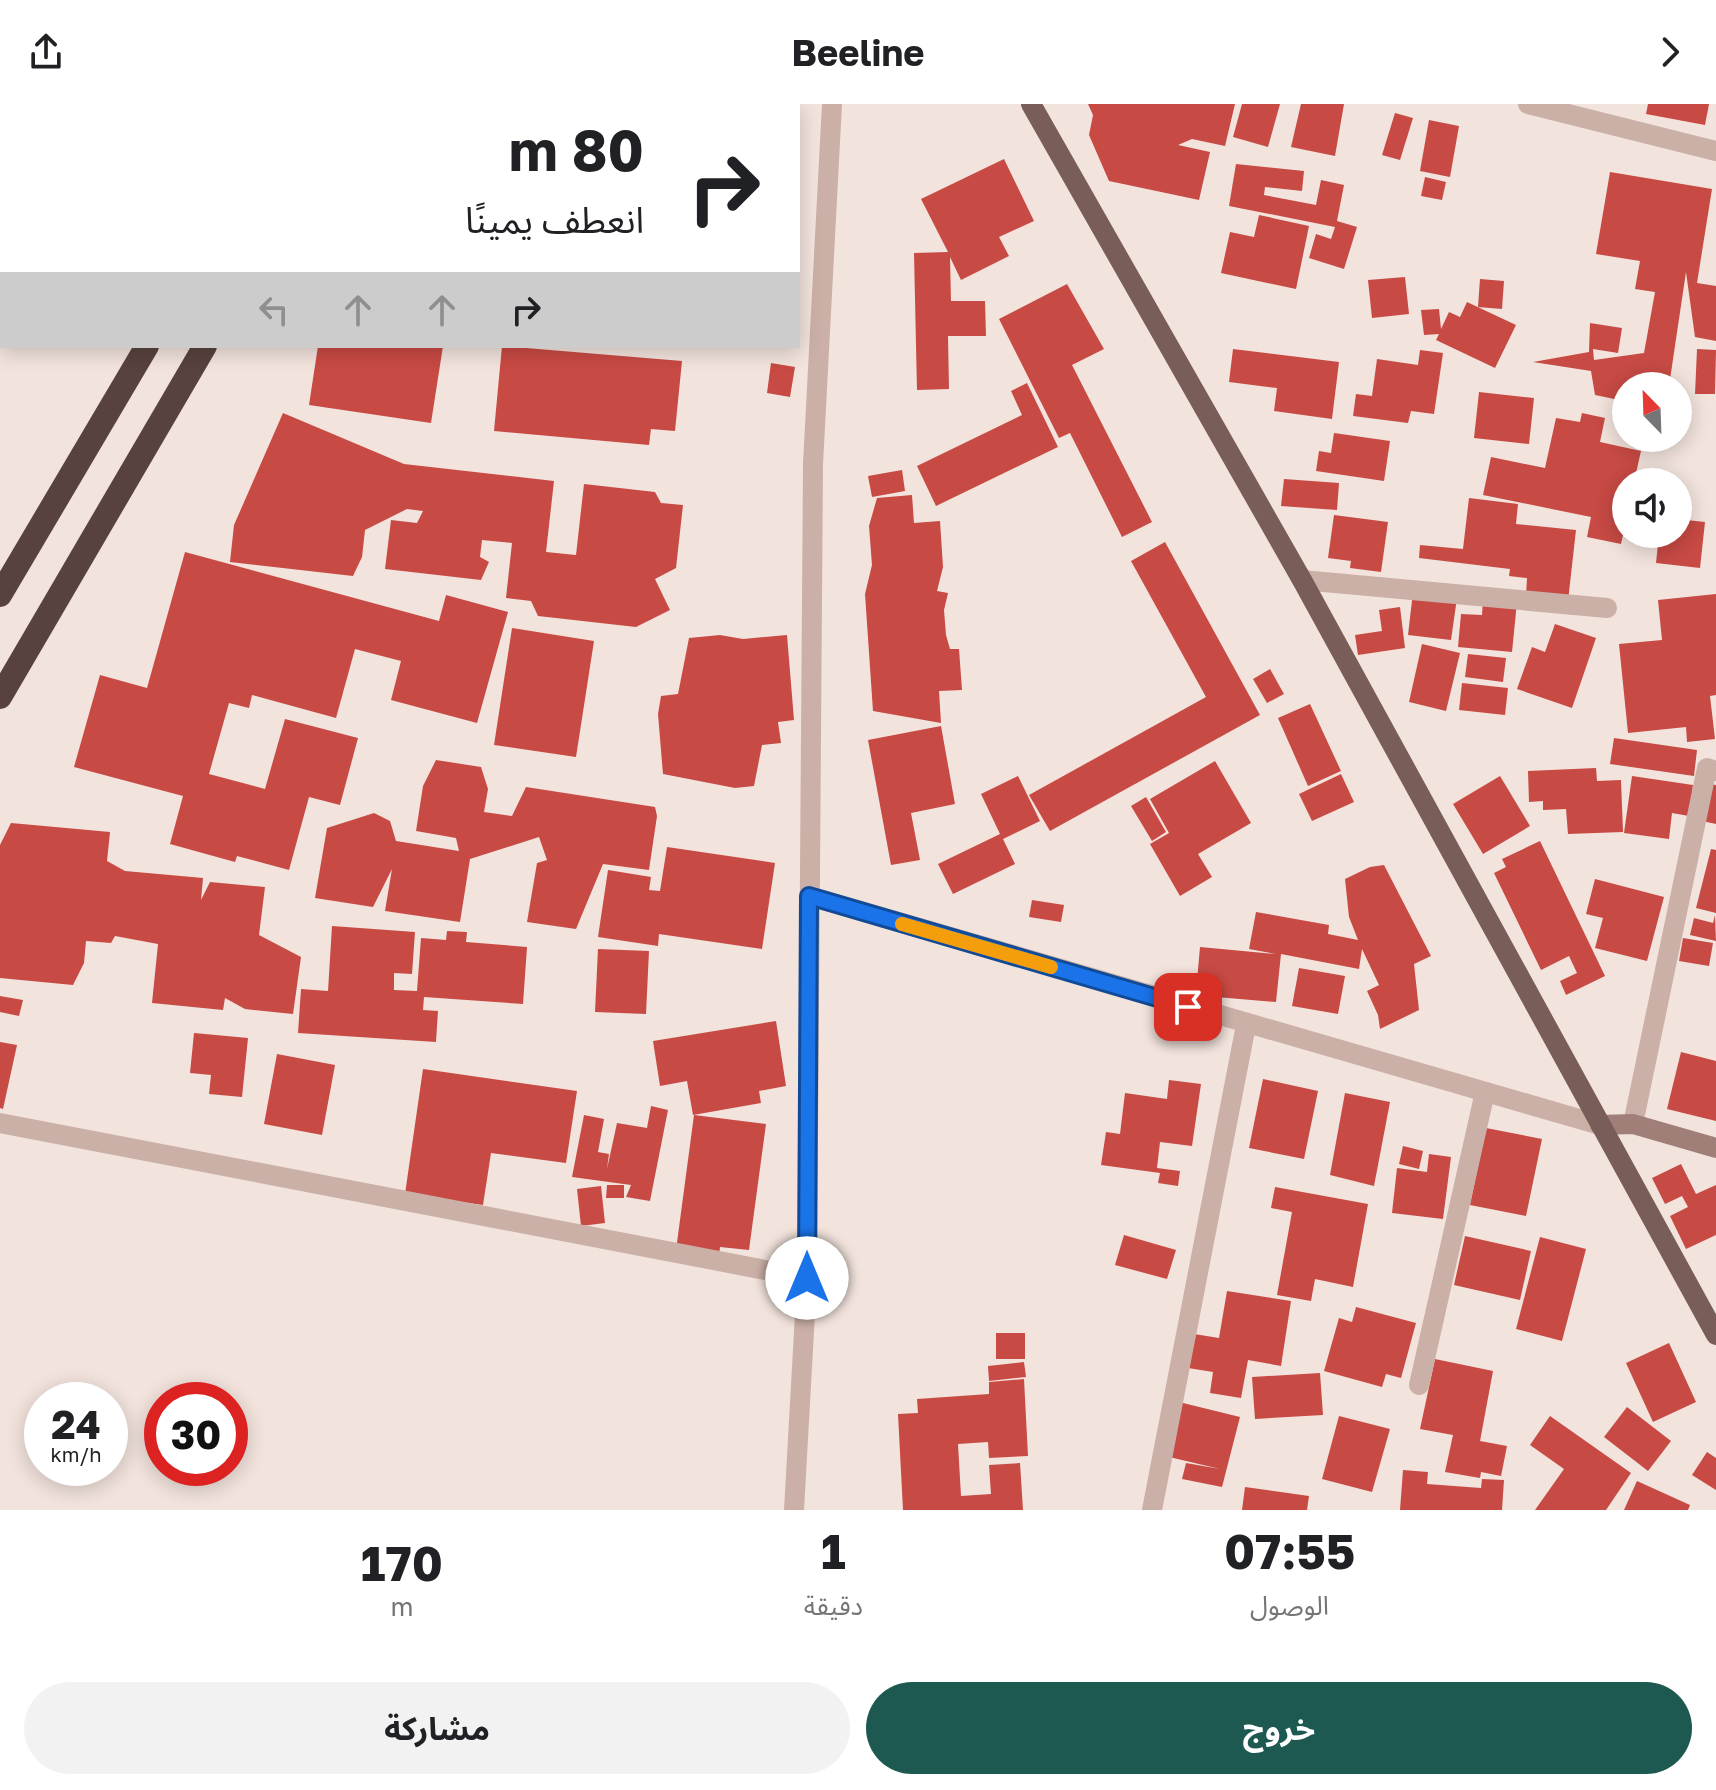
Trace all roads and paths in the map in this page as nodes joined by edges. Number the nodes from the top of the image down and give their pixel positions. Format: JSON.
{"nodes":[{"id":1,"x":832,"y":104,"type":"edge"},
{"id":2,"x":1031,"y":104,"type":"edge"},
{"id":3,"x":1528,"y":104,"type":"edge"},
{"id":4,"x":1716,"y":151,"type":"edge"},
{"id":5,"x":146,"y":348,"type":"edge"},
{"id":6,"x":204,"y":348,"type":"edge"},
{"id":7,"x":1302,"y":580,"type":"junction"},
{"id":8,"x":0,"y":595,"type":"edge"},
{"id":9,"x":1607,"y":608,"type":"dead end"},
{"id":10,"x":0,"y":697,"type":"edge"},
{"id":11,"x":1716,"y":771,"type":"edge"},
{"id":12,"x":809,"y":896,"type":"junction"},
{"id":13,"x":1246,"y":1025,"type":"junction"},
{"id":14,"x":1485,"y":1092,"type":"junction"},
{"id":15,"x":0,"y":1123,"type":"edge"},
{"id":16,"x":1633,"y":1124,"type":"junction"},
{"id":17,"x":1600,"y":1125,"type":"junction"},
{"id":18,"x":1716,"y":1148,"type":"edge"},
{"id":19,"x":807,"y":1278,"type":"junction"},
{"id":20,"x":1716,"y":1335,"type":"edge"},
{"id":21,"x":1419,"y":1385,"type":"dead end"},
{"id":22,"x":794,"y":1510,"type":"edge"},
{"id":23,"x":1152,"y":1510,"type":"edge"}],
"edges":[{"from":1,"to":12,"type":"street"},
{"from":2,"to":7,"type":"main road"},
{"from":3,"to":4,"type":"street"},
{"from":5,"to":8,"type":"highway"},
{"from":6,"to":10,"type":"highway"},
{"from":7,"to":9,"type":"street"},
{"from":7,"to":17,"type":"main road"},
{"from":11,"to":16,"type":"street"},
{"from":12,"to":13,"type":"street"},
{"from":12,"to":19,"type":"street"},
{"from":13,"to":14,"type":"street"},
{"from":13,"to":23,"type":"street"},
{"from":14,"to":17,"type":"street"},
{"from":14,"to":21,"type":"street"},
{"from":15,"to":19,"type":"street"},
{"from":16,"to":17,"type":"street"},
{"from":16,"to":18,"type":"street"},
{"from":17,"to":20,"type":"main road"},
{"from":19,"to":22,"type":"street"}]}
